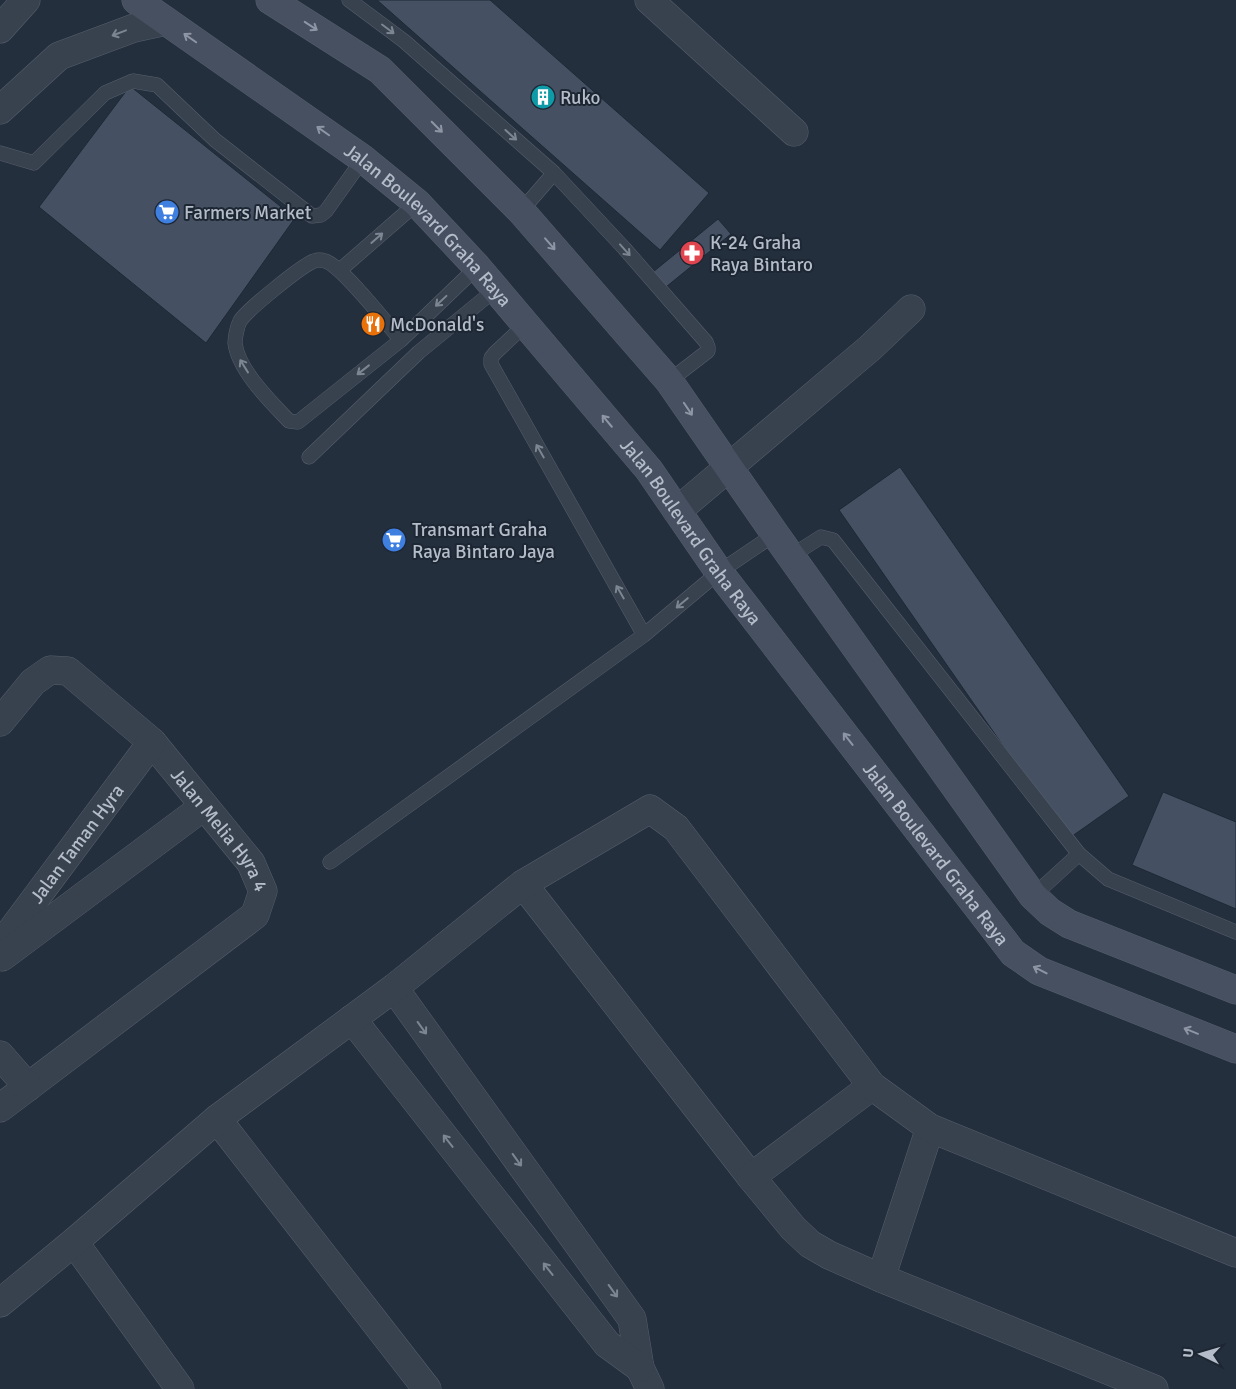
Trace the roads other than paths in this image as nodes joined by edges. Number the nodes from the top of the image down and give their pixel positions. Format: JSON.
{"nodes":[{"id":1,"x":26,"y":0,"type":"edge"},
{"id":2,"x":136,"y":0,"type":"edge"},
{"id":3,"x":270,"y":0,"type":"edge"},
{"id":4,"x":349,"y":0,"type":"edge"},
{"id":5,"x":649,"y":0,"type":"edge"},
{"id":6,"x":166,"y":21,"type":"junction"},
{"id":7,"x":0,"y":30,"type":"edge"},
{"id":8,"x":0,"y":110,"type":"edge"},
{"id":9,"x":794,"y":132,"type":"dead end"},
{"id":10,"x":0,"y":153,"type":"edge"},
{"id":11,"x":363,"y":160,"type":"junction"},
{"id":12,"x":554,"y":172,"type":"junction"},
{"id":13,"x":416,"y":203,"type":"junction"},
{"id":14,"x":521,"y":211,"type":"junction"},
{"id":15,"x":477,"y":267,"type":"junction"},
{"id":16,"x":340,"y":270,"type":"junction"},
{"id":17,"x":496,"y":289,"type":"junction"},
{"id":18,"x":912,"y":310,"type":"dead end"},
{"id":19,"x":526,"y":324,"type":"junction"},
{"id":20,"x":401,"y":340,"type":"junction"},
{"id":21,"x":669,"y":381,"type":"junction"},
{"id":22,"x":310,"y":457,"type":"dead end"},
{"id":23,"x":729,"y":469,"type":"junction"},
{"id":24,"x":677,"y":511,"type":"junction"},
{"id":25,"x":775,"y":534,"type":"junction"},
{"id":26,"x":791,"y":556,"type":"junction"},
{"id":27,"x":719,"y":572,"type":"junction"},
{"id":28,"x":644,"y":635,"type":"junction"},
{"id":29,"x":0,"y":722,"type":"edge"},
{"id":30,"x":152,"y":742,"type":"junction"},
{"id":31,"x":203,"y":807,"type":"junction"},
{"id":32,"x":1079,"y":854,"type":"junction"},
{"id":33,"x":330,"y":862,"type":"dead end"},
{"id":34,"x":524,"y":884,"type":"junction"},
{"id":35,"x":1033,"y":896,"type":"junction"},
{"id":36,"x":1236,"y":932,"type":"edge"},
{"id":37,"x":0,"y":946,"type":"edge"},
{"id":38,"x":0,"y":959,"type":"edge"},
{"id":39,"x":394,"y":988,"type":"junction"},
{"id":40,"x":1236,"y":990,"type":"edge"},
{"id":41,"x":352,"y":1019,"type":"junction"},
{"id":42,"x":1236,"y":1049,"type":"edge"},
{"id":43,"x":0,"y":1055,"type":"edge"},
{"id":44,"x":872,"y":1086,"type":"junction"},
{"id":45,"x":28,"y":1087,"type":"junction"},
{"id":46,"x":0,"y":1108,"type":"edge"},
{"id":47,"x":217,"y":1119,"type":"junction"},
{"id":48,"x":930,"y":1128,"type":"junction"},
{"id":49,"x":751,"y":1176,"type":"junction"},
{"id":50,"x":74,"y":1242,"type":"junction"},
{"id":51,"x":1236,"y":1253,"type":"edge"},
{"id":52,"x":881,"y":1278,"type":"junction"},
{"id":53,"x":0,"y":1303,"type":"edge"},
{"id":54,"x":645,"y":1378,"type":"edge"},
{"id":55,"x":180,"y":1389,"type":"edge"},
{"id":56,"x":428,"y":1389,"type":"edge"},
{"id":57,"x":1154,"y":1389,"type":"edge"}],
"edges":[{"from":1,"to":7,"type":"street"},
{"from":2,"to":6,"type":"main road","name":"Jalan Boulevard Graha Raya"},
{"from":3,"to":14,"type":"main road","one_way":true},
{"from":4,"to":12,"type":"lane","one_way":true},
{"from":5,"to":9,"type":"street"},
{"from":6,"to":8,"type":"street","one_way":true},
{"from":11,"to":6,"type":"main road","name":"Jalan Boulevard Graha Raya","one_way":true},
{"from":10,"to":11,"type":"lane"},
{"from":11,"to":13,"type":"main road","name":"Jalan Boulevard Graha Raya"},
{"from":12,"to":14,"type":"lane"},
{"from":12,"to":21,"type":"lane","one_way":true},
{"from":13,"to":15,"type":"main road","name":"Jalan Boulevard Graha Raya"},
{"from":16,"to":13,"type":"lane","one_way":true},
{"from":14,"to":21,"type":"main road","one_way":true},
{"from":15,"to":17,"type":"main road","name":"Jalan Boulevard Graha Raya"},
{"from":15,"to":20,"type":"lane","one_way":true},
{"from":16,"to":20,"type":"lane"},
{"from":20,"to":16,"type":"lane","one_way":true},
{"from":17,"to":19,"type":"main road","name":"Jalan Boulevard Graha Raya"},
{"from":17,"to":22,"type":"lane"},
{"from":18,"to":23,"type":"street"},
{"from":24,"to":19,"type":"main road","name":"Jalan Boulevard Graha Raya","one_way":true},
{"from":28,"to":19,"type":"lane","one_way":true},
{"from":21,"to":23,"type":"main road","one_way":true},
{"from":23,"to":24,"type":"street"},
{"from":23,"to":25,"type":"main road"},
{"from":24,"to":27,"type":"main road","name":"Jalan Boulevard Graha Raya"},
{"from":25,"to":26,"type":"main road"},
{"from":25,"to":27,"type":"lane"},
{"from":26,"to":32,"type":"lane"},
{"from":26,"to":35,"type":"main road"},
{"from":27,"to":28,"type":"lane","one_way":true},
{"from":42,"to":27,"type":"main road","name":"Jalan Boulevard Graha Raya","one_way":true},
{"from":28,"to":33,"type":"lane"},
{"from":29,"to":30,"type":"street","name":"Jalan Melia Hyra 4"},
{"from":30,"to":31,"type":"street","name":"Jalan Melia Hyra 4"},
{"from":30,"to":37,"type":"street","name":"Jalan Taman Hyra"},
{"from":31,"to":38,"type":"street","name":"Jalan Taman Hyra"},
{"from":31,"to":45,"type":"street","name":"Jalan Melia Hyra 4"},
{"from":32,"to":35,"type":"lane"},
{"from":32,"to":36,"type":"lane"},
{"from":34,"to":39,"type":"street"},
{"from":34,"to":44,"type":"street"},
{"from":34,"to":49,"type":"street"},
{"from":35,"to":40,"type":"main road"},
{"from":39,"to":41,"type":"street"},
{"from":39,"to":54,"type":"street","one_way":true},
{"from":41,"to":47,"type":"street"},
{"from":54,"to":41,"type":"street","one_way":true},
{"from":43,"to":45,"type":"street"},
{"from":44,"to":48,"type":"street"},
{"from":44,"to":49,"type":"street"},
{"from":45,"to":46,"type":"street","name":"Jalan Melia Hyra 4"},
{"from":47,"to":50,"type":"street"},
{"from":47,"to":56,"type":"street"},
{"from":48,"to":51,"type":"street"},
{"from":48,"to":52,"type":"street"},
{"from":49,"to":52,"type":"street"},
{"from":50,"to":53,"type":"street"},
{"from":50,"to":55,"type":"street"},
{"from":52,"to":57,"type":"street"}]}
